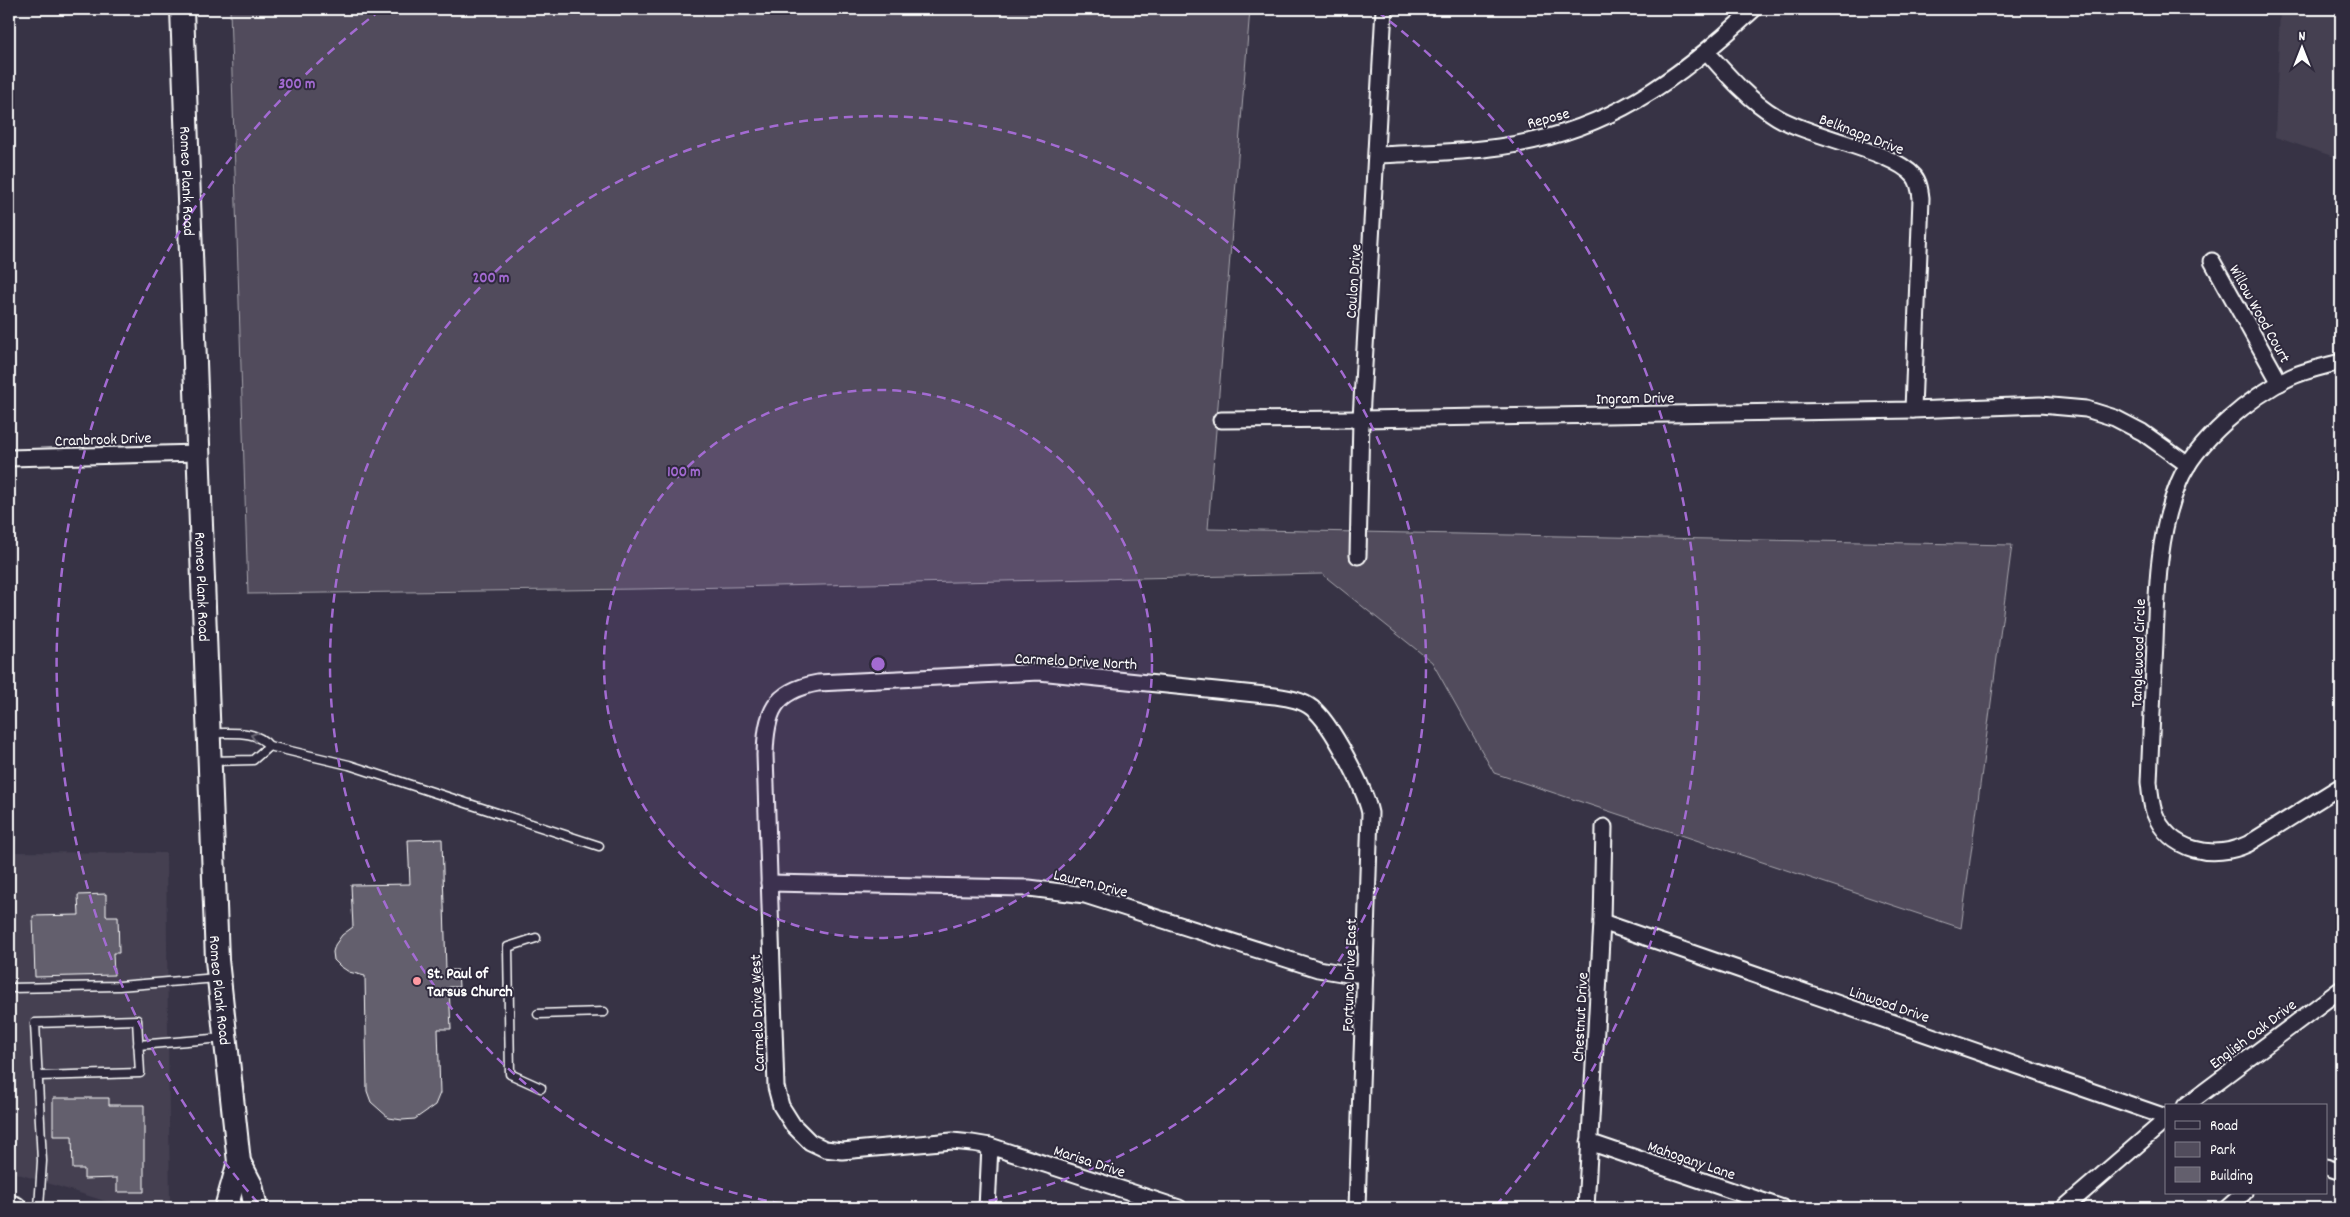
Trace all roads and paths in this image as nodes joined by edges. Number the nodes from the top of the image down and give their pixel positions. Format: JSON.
{"nodes":[{"id":1,"x":182,"y":9,"type":"edge"},
{"id":2,"x":1384,"y":9,"type":"edge"},
{"id":3,"x":1754,"y":9,"type":"edge"},
{"id":4,"x":1707,"y":52,"type":"junction"},
{"id":5,"x":1378,"y":155,"type":"junction"},
{"id":6,"x":2212,"y":261,"type":"dead end"},
{"id":7,"x":2341,"y":362,"type":"edge"},
{"id":8,"x":2280,"y":383,"type":"junction"},
{"id":9,"x":1913,"y":410,"type":"junction"},
{"id":10,"x":1221,"y":420,"type":"dead end"},
{"id":11,"x":1361,"y":420,"type":"junction"},
{"id":12,"x":9,"y":453,"type":"edge"},
{"id":13,"x":198,"y":453,"type":"junction"},
{"id":14,"x":9,"y":458,"type":"edge"},
{"id":15,"x":2188,"y":465,"type":"junction"},
{"id":16,"x":1358,"y":556,"type":"dead end"},
{"id":17,"x":786,"y":695,"type":"joint"},
{"id":18,"x":208,"y":733,"type":"junction"},
{"id":19,"x":269,"y":746,"type":"junction"},
{"id":20,"x":1341,"y":749,"type":"joint"},
{"id":21,"x":209,"y":761,"type":"junction"},
{"id":22,"x":2341,"y":786,"type":"edge"},
{"id":23,"x":1604,"y":827,"type":"dead end"},
{"id":24,"x":599,"y":846,"type":"dead end"},
{"id":25,"x":769,"y":883,"type":"junction"},
{"id":26,"x":1602,"y":922,"type":"junction"},
{"id":27,"x":536,"y":938,"type":"dead end"},
{"id":28,"x":1365,"y":974,"type":"junction"},
{"id":29,"x":219,"y":978,"type":"junction"},
{"id":30,"x":9,"y":988,"type":"edge"},
{"id":31,"x":2341,"y":989,"type":"edge"},
{"id":32,"x":604,"y":1012,"type":"dead end"},
{"id":33,"x":538,"y":1014,"type":"dead end"},
{"id":34,"x":226,"y":1038,"type":"junction"},
{"id":35,"x":138,"y":1045,"type":"junction"},
{"id":36,"x":38,"y":1076,"type":"junction"},
{"id":37,"x":541,"y":1088,"type":"dead end"},
{"id":38,"x":2188,"y":1104,"type":"edge"},
{"id":39,"x":2165,"y":1118,"type":"edge"},
{"id":40,"x":2165,"y":1119,"type":"edge"},
{"id":41,"x":1589,"y":1142,"type":"junction"},
{"id":42,"x":990,"y":1146,"type":"junction"},
{"id":43,"x":239,"y":1162,"type":"junction"},
{"id":44,"x":2328,"y":1168,"type":"edge"},
{"id":45,"x":2341,"y":1172,"type":"edge"},
{"id":46,"x":2243,"y":1194,"type":"edge"},
{"id":47,"x":9,"y":1206,"type":"edge"},
{"id":48,"x":15,"y":1208,"type":"edge"},
{"id":49,"x":39,"y":1208,"type":"edge"},
{"id":50,"x":226,"y":1208,"type":"edge"},
{"id":51,"x":256,"y":1208,"type":"edge"},
{"id":52,"x":987,"y":1208,"type":"edge"},
{"id":53,"x":1179,"y":1208,"type":"edge"},
{"id":54,"x":1357,"y":1208,"type":"edge"},
{"id":55,"x":1586,"y":1208,"type":"edge"},
{"id":56,"x":1783,"y":1208,"type":"edge"},
{"id":57,"x":2064,"y":1208,"type":"edge"},
{"id":58,"x":2227,"y":1208,"type":"edge"}],
"edges":[{"from":1,"to":13,"type":"street","name":"Romeo Plank Road"},
{"from":2,"to":5,"type":"street","name":"Coulon Drive"},
{"from":3,"to":4,"type":"street","name":"Repose"},
{"from":4,"to":5,"type":"street","name":"Repose"},
{"from":4,"to":9,"type":"street","name":"Belknapp Drive"},
{"from":5,"to":11,"type":"street","name":"Coulon Drive"},
{"from":6,"to":8,"type":"street","name":"Willow Wood Court"},
{"from":7,"to":8,"type":"street","name":"Tanglewood Circle"},
{"from":8,"to":15,"type":"street","name":"Tanglewood Circle"},
{"from":9,"to":11,"type":"street","name":"Ingram Drive"},
{"from":9,"to":15,"type":"street","name":"Ingram Drive"},
{"from":10,"to":11,"type":"street","name":"Ingram Drive"},
{"from":11,"to":16,"type":"street","name":"Coulon Drive"},
{"from":12,"to":14,"type":"street"},
{"from":13,"to":14,"type":"street","name":"Cranbrook Drive"},
{"from":13,"to":18,"type":"street","name":"Romeo Plank Road"},
{"from":15,"to":22,"type":"street","name":"Tanglewood Circle"},
{"from":17,"to":20,"type":"street","name":"Carmelo Drive North"},
{"from":17,"to":25,"type":"street","name":"Carmelo Drive West"},
{"from":19,"to":18,"type":"lane","one_way":true},
{"from":18,"to":21,"type":"street","name":"Romeo Plank Road"},
{"from":19,"to":21,"type":"lane"},
{"from":19,"to":24,"type":"lane"},
{"from":20,"to":28,"type":"street","name":"Fortuna Drive East"},
{"from":21,"to":29,"type":"street","name":"Romeo Plank Road"},
{"from":23,"to":26,"type":"street","name":"Chestnut Drive"},
{"from":25,"to":28,"type":"street","name":"Lauren Drive"},
{"from":25,"to":42,"type":"street","name":"Carmelo Drive West"},
{"from":26,"to":39,"type":"street","name":"Linwood Drive"},
{"from":26,"to":41,"type":"street","name":"Chestnut Drive"},
{"from":27,"to":37,"type":"lane"},
{"from":28,"to":54,"type":"street","name":"Fortuna Drive East"},
{"from":29,"to":30,"type":"lane"},
{"from":29,"to":34,"type":"street","name":"Romeo Plank Road"},
{"from":31,"to":38,"type":"street","name":"English Oak Drive"},
{"from":32,"to":33,"type":"lane"},
{"from":34,"to":35,"type":"lane"},
{"from":34,"to":43,"type":"street","name":"Romeo Plank Road"},
{"from":35,"to":36,"type":"lane"},
{"from":35,"to":36,"type":"lane"},
{"from":36,"to":49,"type":"lane"},
{"from":40,"to":57,"type":"street"},
{"from":41,"to":55,"type":"street","name":"Chestnut Drive"},
{"from":41,"to":56,"type":"street","name":"Mahogany Lane"},
{"from":42,"to":52,"type":"street"},
{"from":42,"to":53,"type":"street","name":"Marisa Drive"},
{"from":43,"to":50,"type":"street","name":"Romeo Plank Road"},
{"from":43,"to":51,"type":"street","name":"Romeo Plank Road"},
{"from":44,"to":45,"type":"street"},
{"from":46,"to":58,"type":"street"},
{"from":47,"to":48,"type":"street"}]}
